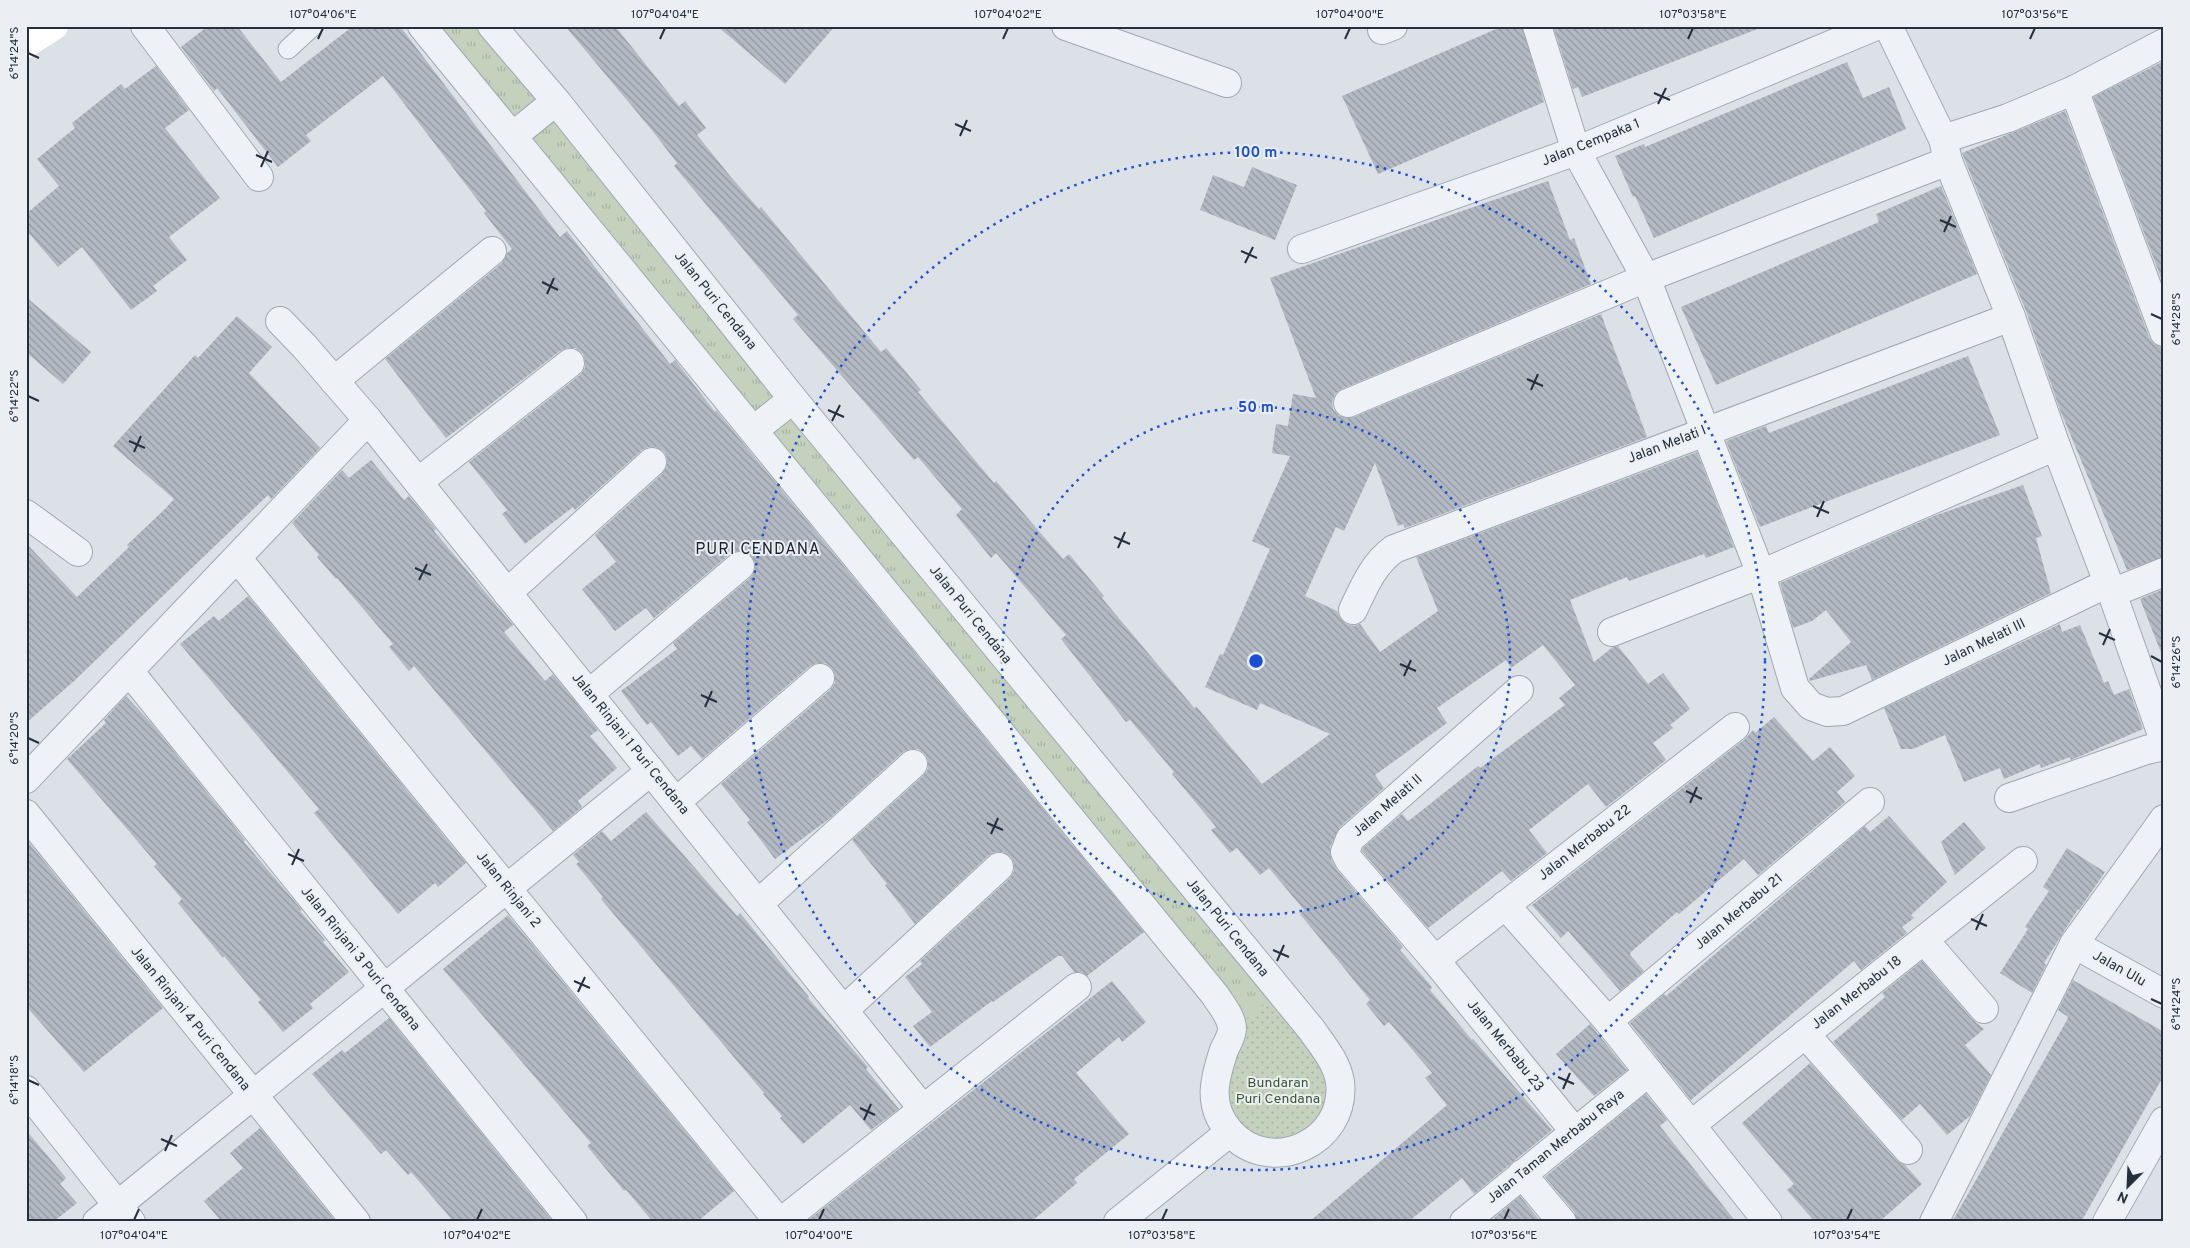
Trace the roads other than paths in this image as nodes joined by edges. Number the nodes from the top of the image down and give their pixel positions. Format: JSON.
{"nodes":[{"id":1,"x":54,"y":26,"type":"edge"},
{"id":2,"x":145,"y":26,"type":"edge"},
{"id":3,"x":313,"y":26,"type":"edge"},
{"id":4,"x":422,"y":26,"type":"edge"},
{"id":5,"x":492,"y":26,"type":"edge"},
{"id":6,"x":1066,"y":26,"type":"edge"},
{"id":7,"x":1537,"y":26,"type":"edge"},
{"id":8,"x":1876,"y":26,"type":"edge"},
{"id":9,"x":1888,"y":26,"type":"edge"},
{"id":10,"x":2164,"y":43,"type":"edge"},
{"id":11,"x":26,"y":44,"type":"edge"},
{"id":12,"x":288,"y":49,"type":"dead end"},
{"id":13,"x":1227,"y":83,"type":"dead end"},
{"id":14,"x":2074,"y":90,"type":"junction"},
{"id":15,"x":556,"y":101,"type":"junction"},
{"id":16,"x":512,"y":136,"type":"junction"},
{"id":17,"x":1946,"y":150,"type":"junction"},
{"id":18,"x":1576,"y":151,"type":"junction"},
{"id":19,"x":260,"y":177,"type":"dead end"},
{"id":20,"x":1302,"y":249,"type":"dead end"},
{"id":21,"x":492,"y":251,"type":"dead end"},
{"id":22,"x":1646,"y":278,"type":"junction"},
{"id":23,"x":2011,"y":317,"type":"junction"},
{"id":24,"x":280,"y":321,"type":"dead end"},
{"id":25,"x":2164,"y":332,"type":"edge"},
{"id":26,"x":570,"y":363,"type":"dead end"},
{"id":27,"x":334,"y":381,"type":"junction"},
{"id":28,"x":793,"y":399,"type":"junction"},
{"id":29,"x":1348,"y":403,"type":"dead end"},
{"id":30,"x":368,"y":420,"type":"junction"},
{"id":31,"x":754,"y":430,"type":"junction"},
{"id":32,"x":1704,"y":431,"type":"junction"},
{"id":33,"x":2056,"y":446,"type":"junction"},
{"id":34,"x":652,"y":462,"type":"dead end"},
{"id":35,"x":418,"y":482,"type":"junction"},
{"id":36,"x":26,"y":514,"type":"edge"},
{"id":37,"x":78,"y":552,"type":"dead end"},
{"id":38,"x":237,"y":558,"type":"junction"},
{"id":39,"x":740,"y":566,"type":"dead end"},
{"id":40,"x":2164,"y":572,"type":"edge"},
{"id":41,"x":1761,"y":574,"type":"junction"},
{"id":42,"x":2110,"y":588,"type":"junction"},
{"id":43,"x":507,"y":593,"type":"junction"},
{"id":44,"x":1353,"y":610,"type":"dead end"},
{"id":45,"x":1612,"y":632,"type":"dead end"},
{"id":46,"x":129,"y":671,"type":"junction"},
{"id":47,"x":820,"y":678,"type":"dead end"},
{"id":48,"x":1519,"y":690,"type":"dead end"},
{"id":49,"x":589,"y":694,"type":"junction"},
{"id":50,"x":1735,"y":727,"type":"dead end"},
{"id":51,"x":2164,"y":745,"type":"edge"},
{"id":52,"x":913,"y":764,"type":"dead end"},
{"id":53,"x":650,"y":770,"type":"junction"},
{"id":54,"x":26,"y":779,"type":"edge"},
{"id":55,"x":2009,"y":798,"type":"dead end"},
{"id":56,"x":676,"y":802,"type":"junction"},
{"id":57,"x":1870,"y":802,"type":"dead end"},
{"id":58,"x":26,"y":814,"type":"edge"},
{"id":59,"x":2164,"y":819,"type":"edge"},
{"id":60,"x":2024,"y":861,"type":"dead end"},
{"id":61,"x":999,"y":867,"type":"dead end"},
{"id":62,"x":506,"y":888,"type":"junction"},
{"id":63,"x":758,"y":904,"type":"junction"},
{"id":64,"x":1505,"y":905,"type":"junction"},
{"id":65,"x":1924,"y":940,"type":"junction"},
{"id":66,"x":2074,"y":944,"type":"junction"},
{"id":67,"x":1435,"y":960,"type":"junction"},
{"id":68,"x":1077,"y":987,"type":"dead end"},
{"id":69,"x":384,"y":988,"type":"junction"},
{"id":70,"x":2164,"y":994,"type":"edge"},
{"id":71,"x":1984,"y":1008,"type":"dead end"},
{"id":72,"x":844,"y":1010,"type":"junction"},
{"id":73,"x":1608,"y":1021,"type":"junction"},
{"id":74,"x":1805,"y":1034,"type":"junction"},
{"id":75,"x":1649,"y":1072,"type":"junction"},
{"id":76,"x":26,"y":1090,"type":"edge"},
{"id":77,"x":252,"y":1095,"type":"junction"},
{"id":78,"x":924,"y":1109,"type":"junction"},
{"id":79,"x":2164,"y":1121,"type":"edge"},
{"id":80,"x":1690,"y":1125,"type":"junction"},
{"id":81,"x":1230,"y":1132,"type":"junction"},
{"id":82,"x":1575,"y":1132,"type":"junction"},
{"id":83,"x":1908,"y":1150,"type":"dead end"},
{"id":84,"x":1522,"y":1174,"type":"junction"},
{"id":85,"x":124,"y":1213,"type":"edge"},
{"id":86,"x":96,"y":1222,"type":"edge"},
{"id":87,"x":356,"y":1222,"type":"edge"},
{"id":88,"x":573,"y":1222,"type":"edge"},
{"id":89,"x":780,"y":1222,"type":"edge"},
{"id":90,"x":1118,"y":1222,"type":"edge"},
{"id":91,"x":1464,"y":1222,"type":"edge"},
{"id":92,"x":1562,"y":1222,"type":"edge"},
{"id":93,"x":1768,"y":1222,"type":"edge"},
{"id":94,"x":1934,"y":1222,"type":"edge"},
{"id":95,"x":2107,"y":1222,"type":"edge"}],
"edges":[{"from":1,"to":11,"type":"street"},
{"from":2,"to":19,"type":"street"},
{"from":3,"to":12,"type":"lane"},
{"from":4,"to":16,"type":"street","name":"Jalan Puri Cendana"},
{"from":5,"to":15,"type":"street","name":"Jalan Puri Cendana"},
{"from":6,"to":13,"type":"street"},
{"from":7,"to":18,"type":"street","name":"Jalan Melati III"},
{"from":8,"to":18,"type":"street","name":"Jalan Cempaka 1"},
{"from":9,"to":17,"type":"street"},
{"from":10,"to":14,"type":"street"},
{"from":14,"to":17,"type":"street"},
{"from":14,"to":25,"type":"street"},
{"from":15,"to":16,"type":"street"},
{"from":15,"to":28,"type":"street","name":"Jalan Puri Cendana"},
{"from":16,"to":31,"type":"street","name":"Jalan Puri Cendana"},
{"from":17,"to":22,"type":"street"},
{"from":17,"to":23,"type":"street"},
{"from":18,"to":20,"type":"street","name":"Jalan Cempaka 1"},
{"from":18,"to":22,"type":"street","name":"Jalan Melati III"},
{"from":21,"to":27,"type":"street"},
{"from":22,"to":29,"type":"street"},
{"from":22,"to":32,"type":"street","name":"Jalan Melati III"},
{"from":23,"to":32,"type":"street","name":"Jalan Melati I"},
{"from":23,"to":33,"type":"street"},
{"from":24,"to":27,"type":"street","name":"Jalan Rinjani 1 Puri Cendana"},
{"from":26,"to":35,"type":"street"},
{"from":27,"to":30,"type":"street","name":"Jalan Rinjani 1 Puri Cendana"},
{"from":28,"to":31,"type":"street"},
{"from":28,"to":81,"type":"street","name":"Jalan Puri Cendana"},
{"from":30,"to":35,"type":"street","name":"Jalan Rinjani 1 Puri Cendana"},
{"from":30,"to":38,"type":"street"},
{"from":31,"to":81,"type":"street","name":"Jalan Puri Cendana"},
{"from":32,"to":41,"type":"street","name":"Jalan Melati III"},
{"from":32,"to":44,"type":"street","name":"Jalan Melati I"},
{"from":33,"to":41,"type":"street"},
{"from":33,"to":42,"type":"street"},
{"from":34,"to":43,"type":"street"},
{"from":35,"to":43,"type":"street","name":"Jalan Rinjani 1 Puri Cendana"},
{"from":36,"to":37,"type":"street"},
{"from":38,"to":46,"type":"street"},
{"from":38,"to":62,"type":"street","name":"Jalan Rinjani 2"},
{"from":39,"to":49,"type":"street"},
{"from":40,"to":42,"type":"street","name":"Jalan Melati III"},
{"from":41,"to":42,"type":"street","name":"Jalan Melati III"},
{"from":41,"to":45,"type":"street"},
{"from":42,"to":51,"type":"street"},
{"from":43,"to":49,"type":"street","name":"Jalan Rinjani 1 Puri Cendana"},
{"from":46,"to":54,"type":"street"},
{"from":46,"to":69,"type":"street","name":"Jalan Rinjani 3 Puri Cendana"},
{"from":47,"to":56,"type":"street"},
{"from":48,"to":67,"type":"street","name":"Jalan Melati II"},
{"from":49,"to":53,"type":"street","name":"Jalan Rinjani 1 Puri Cendana"},
{"from":50,"to":64,"type":"street","name":"Jalan Merbabu 22"},
{"from":51,"to":55,"type":"street"},
{"from":52,"to":63,"type":"street"},
{"from":53,"to":56,"type":"street","name":"Jalan Rinjani 1 Puri Cendana"},
{"from":53,"to":62,"type":"street"},
{"from":56,"to":63,"type":"street","name":"Jalan Rinjani 1 Puri Cendana"},
{"from":57,"to":73,"type":"street","name":"Jalan Merbabu 21"},
{"from":58,"to":77,"type":"street","name":"Jalan Rinjani 4 Puri Cendana"},
{"from":59,"to":66,"type":"street"},
{"from":60,"to":65,"type":"street","name":"Jalan Merbabu 18"},
{"from":61,"to":72,"type":"street"},
{"from":62,"to":69,"type":"street"},
{"from":62,"to":89,"type":"street","name":"Jalan Rinjani 2"},
{"from":63,"to":72,"type":"street","name":"Jalan Rinjani 1 Puri Cendana"},
{"from":64,"to":67,"type":"street","name":"Jalan Merbabu 22"},
{"from":64,"to":73,"type":"street"},
{"from":65,"to":71,"type":"street"},
{"from":65,"to":74,"type":"street","name":"Jalan Merbabu 18"},
{"from":66,"to":70,"type":"street","name":"Jalan Ulu"},
{"from":66,"to":94,"type":"street"},
{"from":67,"to":82,"type":"street","name":"Jalan Merbabu 23"},
{"from":68,"to":78,"type":"street"},
{"from":69,"to":77,"type":"street"},
{"from":69,"to":88,"type":"street","name":"Jalan Rinjani 3 Puri Cendana"},
{"from":72,"to":78,"type":"street","name":"Jalan Rinjani 1 Puri Cendana"},
{"from":73,"to":75,"type":"street"},
{"from":74,"to":80,"type":"street","name":"Jalan Merbabu 18"},
{"from":74,"to":83,"type":"street"},
{"from":75,"to":80,"type":"street"},
{"from":75,"to":82,"type":"street","name":"Jalan Taman Merbabu Raya"},
{"from":76,"to":85,"type":"street"},
{"from":77,"to":85,"type":"street"},
{"from":77,"to":87,"type":"street","name":"Jalan Rinjani 4 Puri Cendana"},
{"from":78,"to":89,"type":"street"},
{"from":79,"to":95,"type":"street"},
{"from":80,"to":93,"type":"street"},
{"from":81,"to":90,"type":"street"},
{"from":82,"to":84,"type":"street","name":"Jalan Taman Merbabu Raya"},
{"from":84,"to":91,"type":"street","name":"Jalan Taman Merbabu Raya"},
{"from":84,"to":92,"type":"street"},
{"from":85,"to":86,"type":"street"}]}
